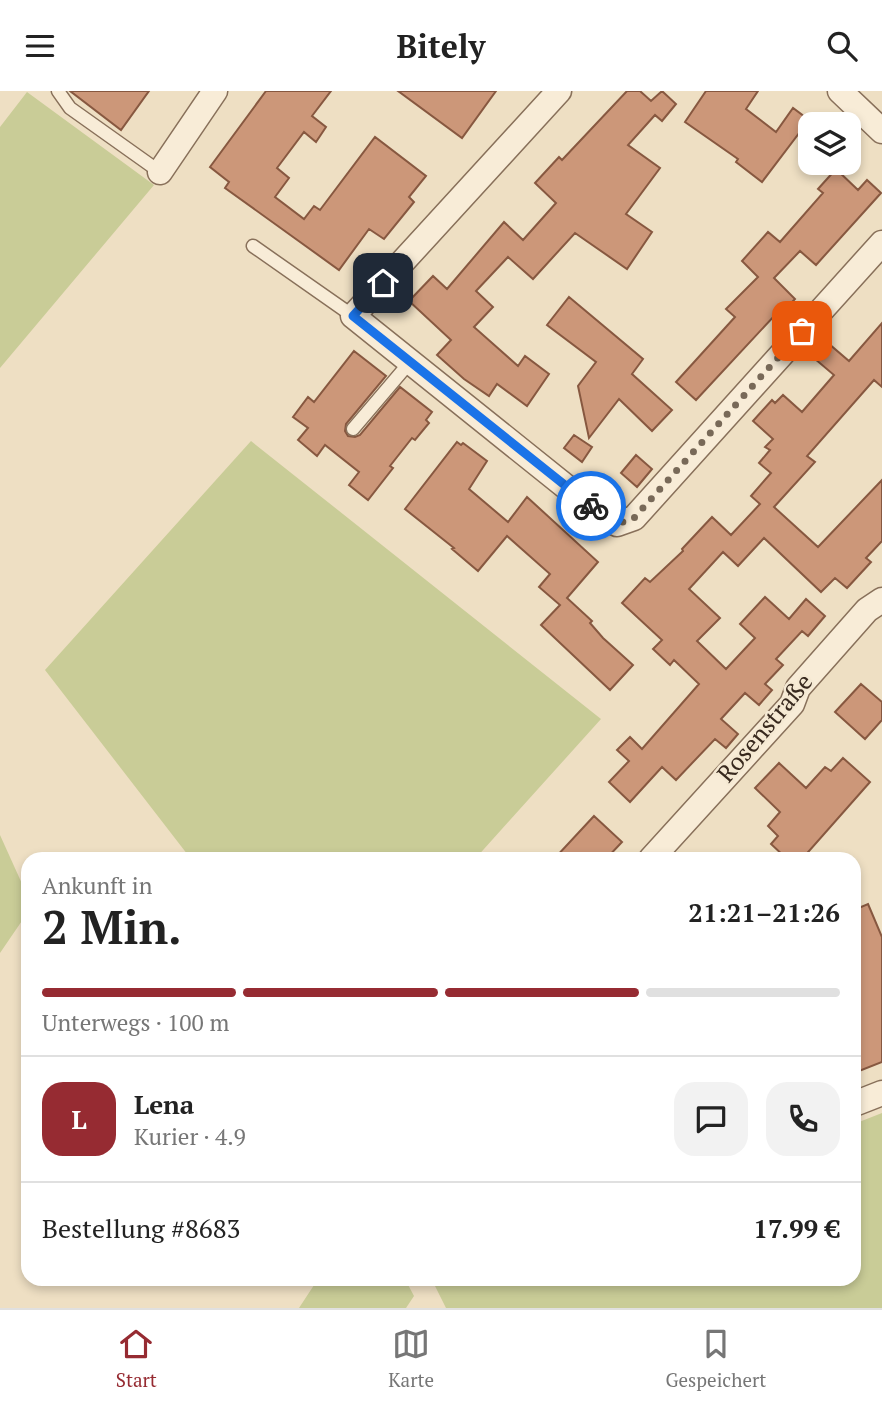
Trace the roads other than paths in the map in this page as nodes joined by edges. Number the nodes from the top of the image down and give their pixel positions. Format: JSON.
{"nodes":[{"id":1,"x":58,"y":91,"type":"edge"},
{"id":2,"x":215,"y":91,"type":"edge"},
{"id":3,"x":559,"y":91,"type":"edge"},
{"id":4,"x":840,"y":91,"type":"edge"},
{"id":5,"x":882,"y":131,"type":"edge"},
{"id":6,"x":160,"y":171,"type":"joint"},
{"id":7,"x":882,"y":243,"type":"edge"},
{"id":8,"x":253,"y":246,"type":"dead end"},
{"id":9,"x":353,"y":316,"type":"junction"},
{"id":10,"x":410,"y":362,"type":"junction"},
{"id":11,"x":354,"y":429,"type":"dead end"},
{"id":12,"x":882,"y":600,"type":"edge"},
{"id":13,"x":657,"y":852,"type":"edge"},
{"id":14,"x":882,"y":1093,"type":"edge"},
{"id":15,"x":861,"y":1101,"type":"edge"}],
"edges":[{"from":1,"to":6,"type":"lane"},
{"from":2,"to":6,"type":"street"},
{"from":3,"to":9,"type":"street"},
{"from":4,"to":5,"type":"street"},
{"from":7,"to":10,"type":"street"},
{"from":8,"to":9,"type":"lane"},
{"from":9,"to":10,"type":"street"},
{"from":10,"to":11,"type":"lane"},
{"from":12,"to":13,"type":"street","name":"Rosenstraße"},
{"from":14,"to":15,"type":"street"}]}
